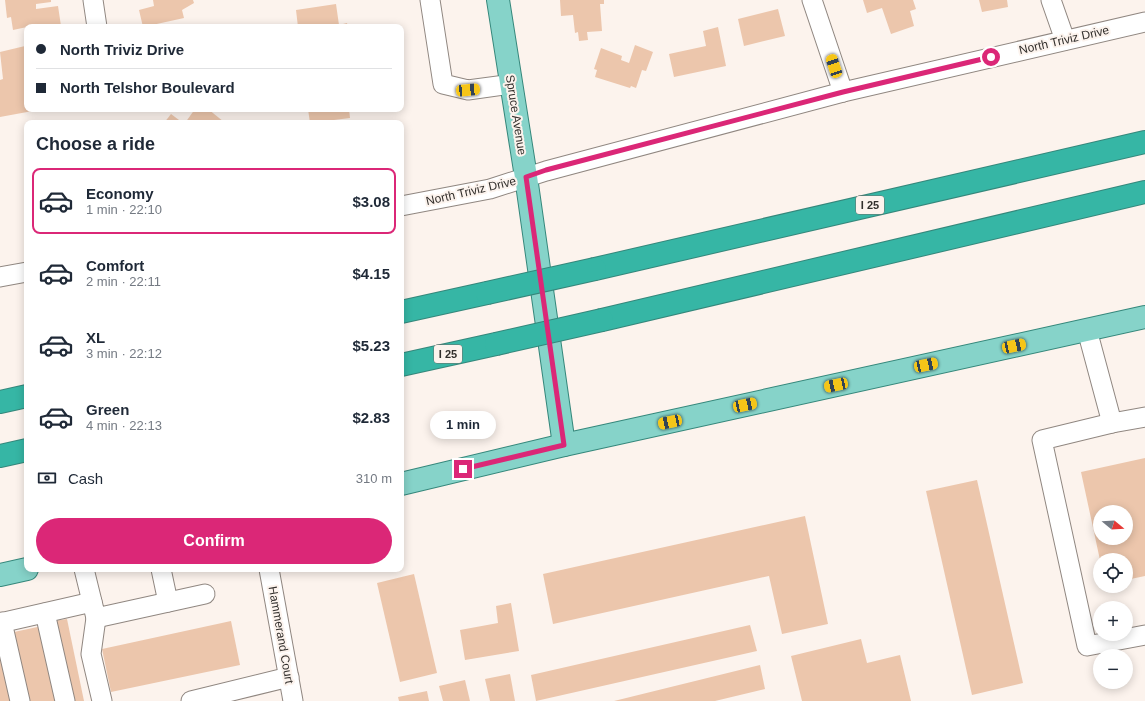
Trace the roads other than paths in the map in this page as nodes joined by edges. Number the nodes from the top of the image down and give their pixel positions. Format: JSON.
{"nodes":[{"id":1,"x":92,"y":0,"type":"edge"},
{"id":2,"x":430,"y":0,"type":"edge"},
{"id":3,"x":498,"y":0,"type":"edge"},
{"id":4,"x":812,"y":0,"type":"edge"},
{"id":5,"x":1051,"y":0,"type":"edge"},
{"id":6,"x":1145,"y":22,"type":"edge"},
{"id":7,"x":96,"y":24,"type":"edge"},
{"id":8,"x":1065,"y":40,"type":"junction"},
{"id":9,"x":512,"y":84,"type":"junction"},
{"id":10,"x":843,"y":92,"type":"junction"},
{"id":11,"x":1145,"y":142,"type":"edge"},
{"id":12,"x":526,"y":177,"type":"junction"},
{"id":13,"x":1145,"y":192,"type":"edge"},
{"id":14,"x":404,"y":205,"type":"edge"},
{"id":15,"x":24,"y":273,"type":"edge"},
{"id":16,"x":0,"y":277,"type":"edge"},
{"id":17,"x":404,"y":311,"type":"edge"},
{"id":18,"x":1145,"y":317,"type":"edge"},
{"id":19,"x":1087,"y":330,"type":"junction"},
{"id":20,"x":404,"y":364,"type":"edge"},
{"id":21,"x":24,"y":397,"type":"edge"},
{"id":22,"x":0,"y":402,"type":"edge"},
{"id":23,"x":1145,"y":417,"type":"edge"},
{"id":24,"x":1112,"y":423,"type":"junction"},
{"id":25,"x":564,"y":445,"type":"junction"},
{"id":26,"x":24,"y":451,"type":"edge"},
{"id":27,"x":0,"y":456,"type":"edge"},
{"id":28,"x":404,"y":483,"type":"edge"},
{"id":29,"x":24,"y":570,"type":"edge"},
{"id":30,"x":85,"y":572,"type":"edge"},
{"id":31,"x":161,"y":572,"type":"edge"},
{"id":32,"x":270,"y":572,"type":"edge"},
{"id":33,"x":0,"y":575,"type":"edge"},
{"id":34,"x":205,"y":594,"type":"dead end"},
{"id":35,"x":168,"y":602,"type":"junction"},
{"id":36,"x":94,"y":610,"type":"junction"},
{"id":37,"x":45,"y":613,"type":"junction"},
{"id":38,"x":1,"y":623,"type":"edge"},
{"id":39,"x":1145,"y":635,"type":"edge"},
{"id":40,"x":289,"y":677,"type":"junction"},
{"id":41,"x":20,"y":701,"type":"edge"},
{"id":42,"x":65,"y":701,"type":"edge"},
{"id":43,"x":102,"y":701,"type":"edge"},
{"id":44,"x":191,"y":701,"type":"edge"},
{"id":45,"x":293,"y":701,"type":"edge"}],
"edges":[{"from":1,"to":7,"type":"street"},
{"from":2,"to":9,"type":"street"},
{"from":3,"to":9,"type":"main road","name":"Spruce Avenue"},
{"from":4,"to":10,"type":"street"},
{"from":5,"to":8,"type":"street"},
{"from":6,"to":8,"type":"street","name":"North Triviz Drive"},
{"from":8,"to":10,"type":"street","name":"North Triviz Drive"},
{"from":9,"to":12,"type":"main road","name":"Spruce Avenue"},
{"from":10,"to":12,"type":"street","name":"North Triviz Drive"},
{"from":11,"to":17,"type":"highway","number":"I 25","bridge":true},
{"from":12,"to":14,"type":"street","name":"North Triviz Drive"},
{"from":12,"to":25,"type":"main road","name":"Spruce Avenue"},
{"from":13,"to":20,"type":"highway","number":"I 25","bridge":true},
{"from":15,"to":16,"type":"street"},
{"from":18,"to":19,"type":"main road"},
{"from":19,"to":24,"type":"street"},
{"from":19,"to":25,"type":"main road"},
{"from":21,"to":22,"type":"highway"},
{"from":23,"to":24,"type":"street"},
{"from":24,"to":39,"type":"street"},
{"from":25,"to":28,"type":"main road"},
{"from":26,"to":27,"type":"highway"},
{"from":29,"to":33,"type":"main road"},
{"from":30,"to":36,"type":"street"},
{"from":31,"to":35,"type":"street"},
{"from":32,"to":40,"type":"street","name":"Hammerand Court"},
{"from":34,"to":35,"type":"street"},
{"from":35,"to":36,"type":"street"},
{"from":36,"to":37,"type":"street"},
{"from":36,"to":43,"type":"street"},
{"from":37,"to":38,"type":"street"},
{"from":37,"to":42,"type":"street"},
{"from":38,"to":41,"type":"street"},
{"from":40,"to":44,"type":"street"},
{"from":40,"to":45,"type":"street","name":"Hammerand Court"}]}
